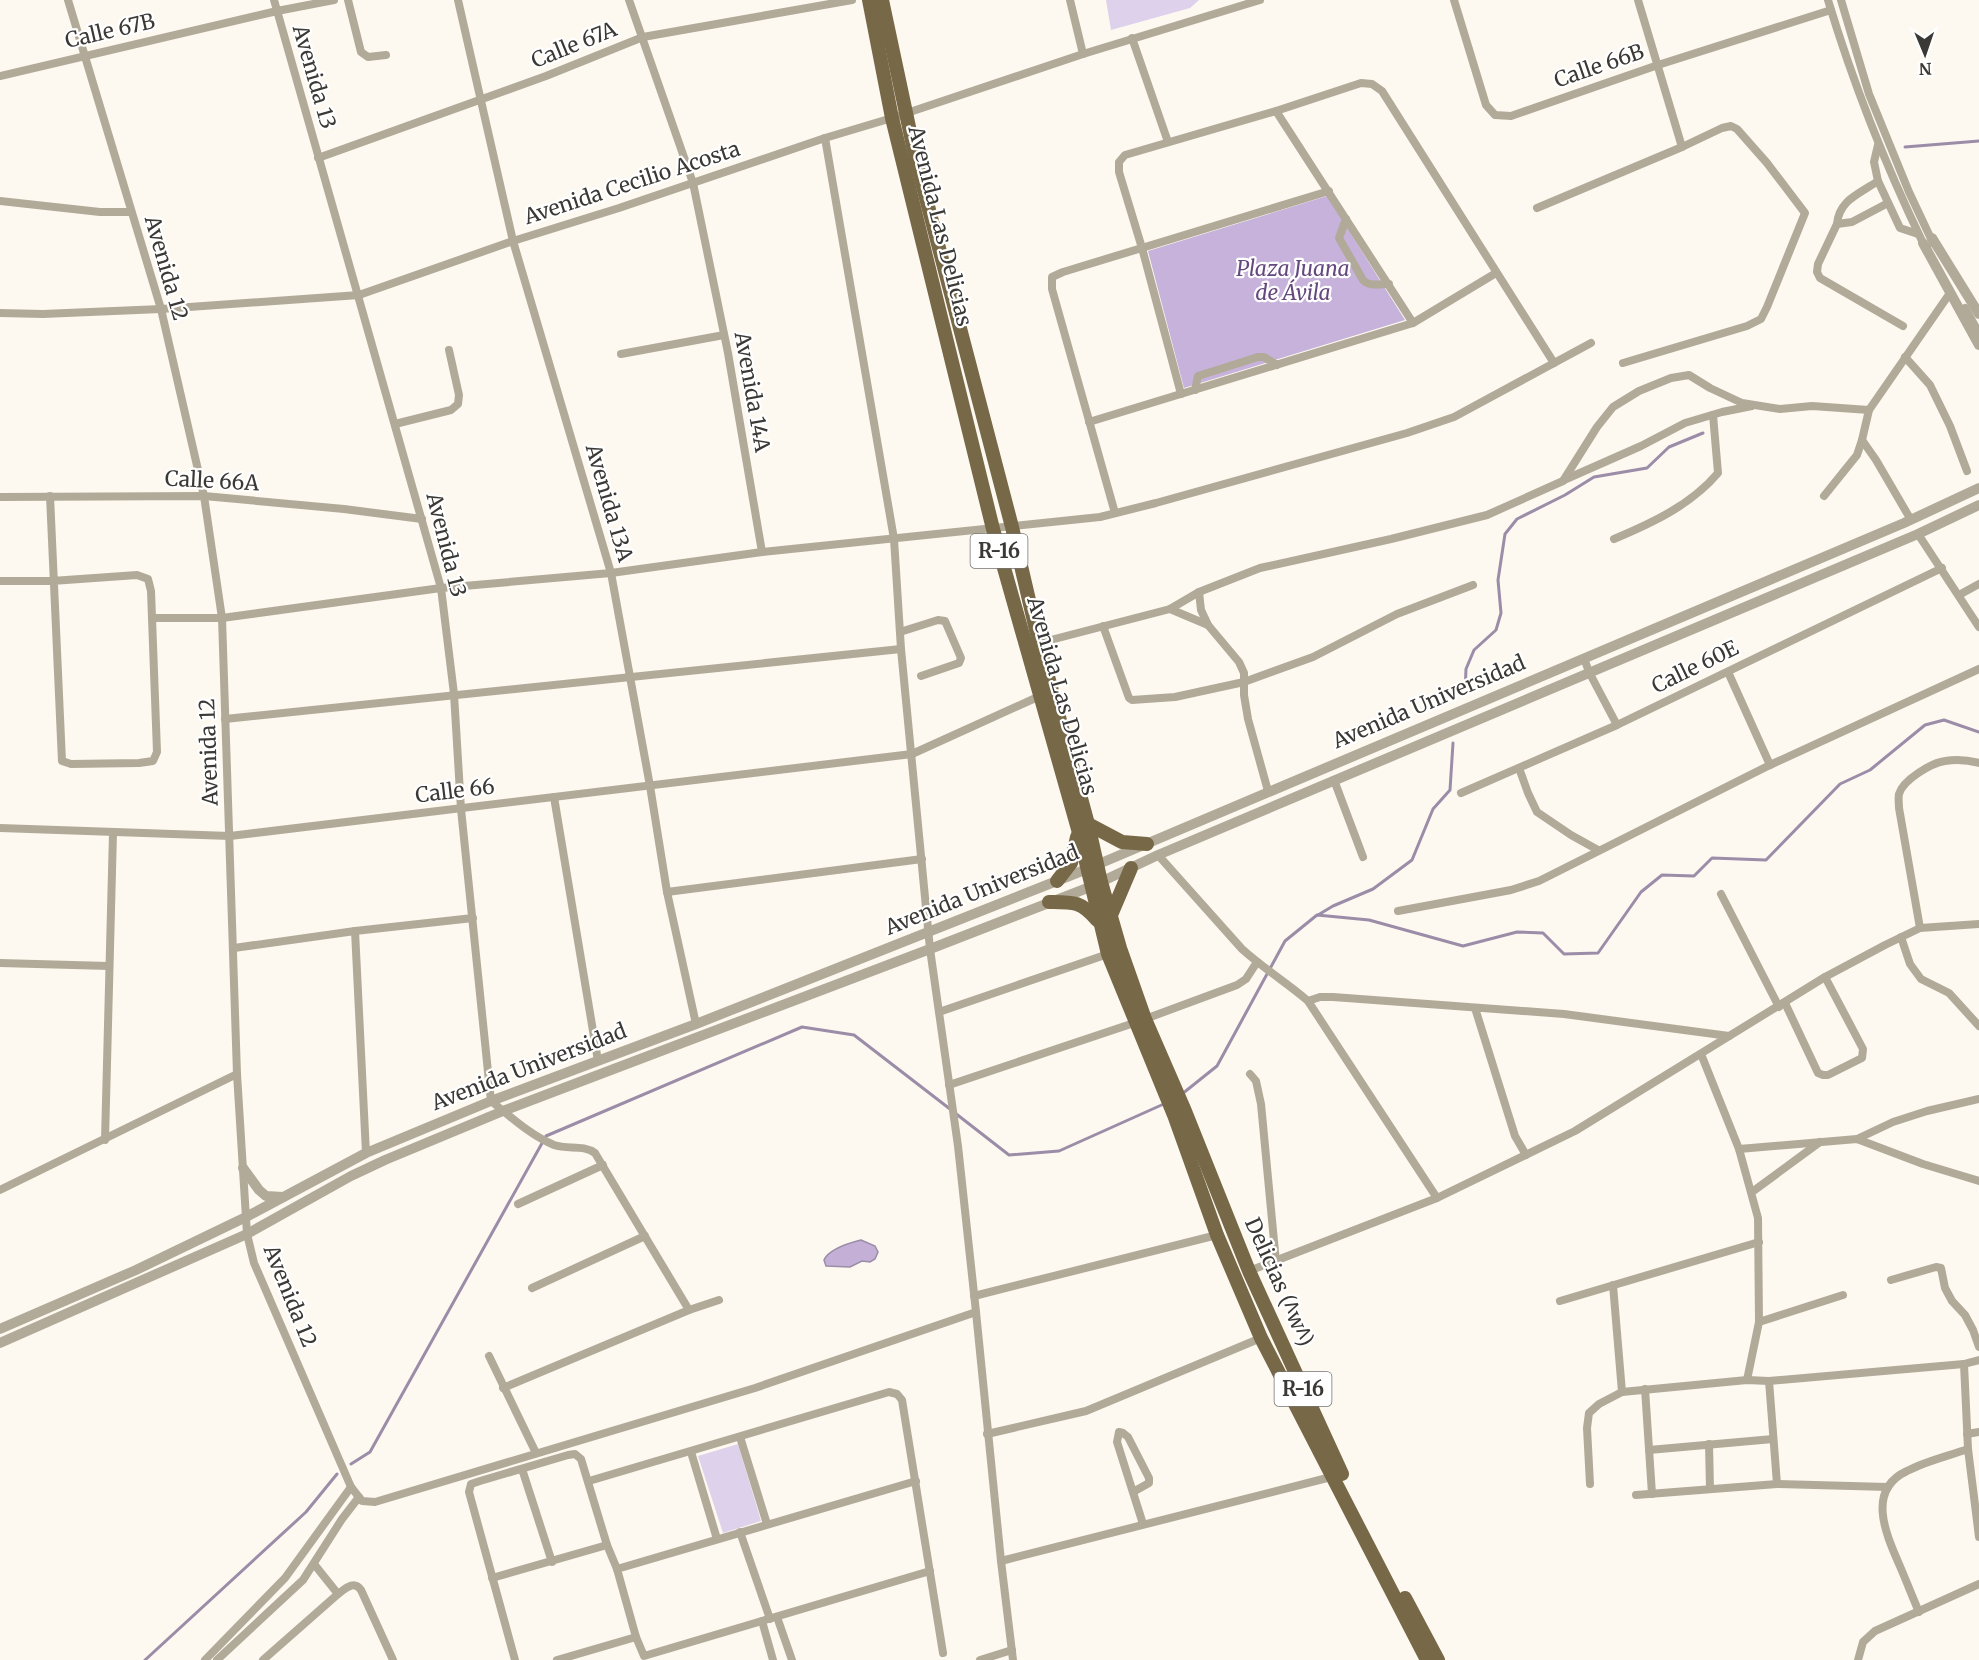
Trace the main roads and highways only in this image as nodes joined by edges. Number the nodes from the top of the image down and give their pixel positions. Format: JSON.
{"nodes":[{"id":1,"x":869,"y":0,"type":"edge"},
{"id":2,"x":882,"y":0,"type":"edge"},
{"id":3,"x":1083,"y":826,"type":"junction"},
{"id":4,"x":1147,"y":844,"type":"road end"},
{"id":5,"x":1131,"y":868,"type":"road end"},
{"id":6,"x":1057,"y":881,"type":"road end"},
{"id":7,"x":1049,"y":902,"type":"road end"},
{"id":8,"x":1106,"y":920,"type":"junction"},
{"id":9,"x":1141,"y":1021,"type":"junction"},
{"id":10,"x":1179,"y":1113,"type":"junction"},
{"id":11,"x":1338,"y":1475,"type":"junction"},
{"id":12,"x":1426,"y":1660,"type":"edge"},
{"id":13,"x":1438,"y":1660,"type":"edge"}],
"edges":[{"from":1,"to":3,"type":"main road","name":"Avenida Las Delicias","number":"R-16"},
{"from":2,"to":3,"type":"main road","number":"R-16"},
{"from":3,"to":4,"type":"main road"},
{"from":3,"to":6,"type":"main road"},
{"from":3,"to":8,"type":"main road","name":"Avenida Las Delicias","number":"R-16"},
{"from":5,"to":8,"type":"main road"},
{"from":7,"to":8,"type":"main road"},
{"from":8,"to":9,"type":"main road","number":"R-16"},
{"from":8,"to":9,"type":"main road","name":"Avenida Las Delicias","number":"R-16"},
{"from":9,"to":10,"type":"main road","name":"Avenida Las Delicias","number":"R-16"},
{"from":10,"to":11,"type":"main road","name":"Delicias (^w^)","number":"R-16"},
{"from":10,"to":11,"type":"main road","name":"Delicias (^w^)","number":"R-16"},
{"from":11,"to":12,"type":"main road","name":"Delicias (^w^)","number":"R-16"},
{"from":11,"to":13,"type":"main road","name":"Delicias (^w^)","number":"R-16"}]}
